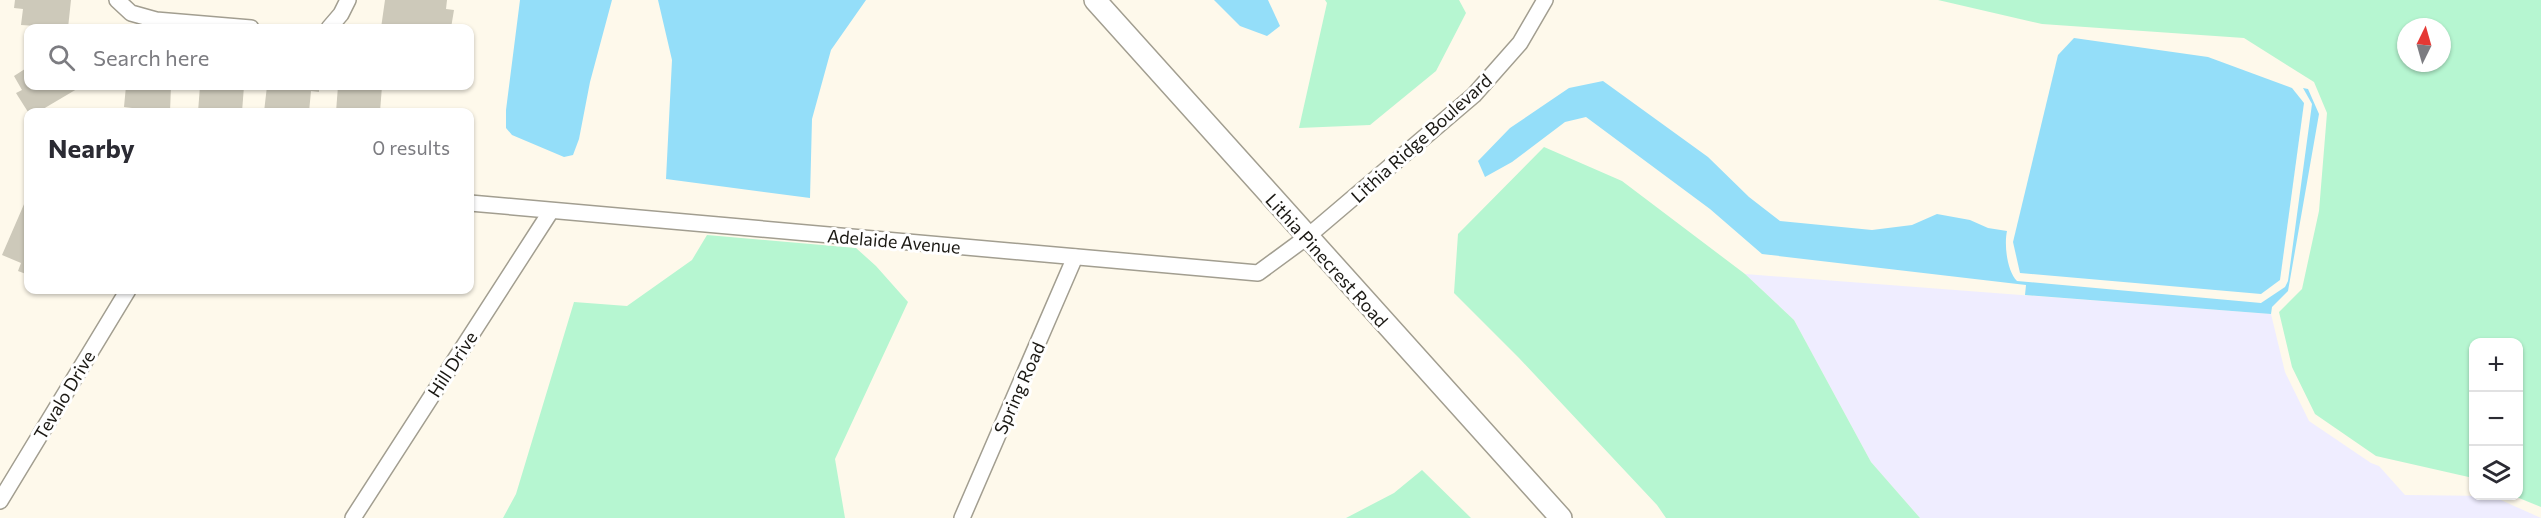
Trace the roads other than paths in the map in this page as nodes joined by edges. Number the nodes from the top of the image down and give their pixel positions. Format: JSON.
{"nodes":[{"id":1,"x":117,"y":0,"type":"edge"},
{"id":2,"x":348,"y":0,"type":"edge"},
{"id":3,"x":1095,"y":0,"type":"edge"},
{"id":4,"x":1545,"y":0,"type":"edge"},
{"id":5,"x":204,"y":24,"type":"edge"},
{"id":6,"x":332,"y":24,"type":"edge"},
{"id":7,"x":474,"y":203,"type":"edge"},
{"id":8,"x":551,"y":211,"type":"junction"},
{"id":9,"x":1306,"y":237,"type":"junction"},
{"id":10,"x":1075,"y":257,"type":"junction"},
{"id":11,"x":126,"y":294,"type":"edge"},
{"id":12,"x":0,"y":501,"type":"edge"},
{"id":13,"x":353,"y":518,"type":"edge"},
{"id":14,"x":962,"y":518,"type":"edge"},
{"id":15,"x":1562,"y":518,"type":"edge"}],
"edges":[{"from":1,"to":5,"type":"street"},
{"from":2,"to":6,"type":"street"},
{"from":3,"to":9,"type":"main road","name":"Lithia Pinecrest Road"},
{"from":4,"to":9,"type":"street","name":"Lithia Ridge Boulevard"},
{"from":7,"to":8,"type":"street","name":"Adelaide Avenue"},
{"from":8,"to":10,"type":"street","name":"Adelaide Avenue"},
{"from":8,"to":13,"type":"street","name":"Hill Drive"},
{"from":9,"to":10,"type":"street","name":"Adelaide Avenue"},
{"from":9,"to":15,"type":"main road","name":"Lithia Pinecrest Road"},
{"from":10,"to":14,"type":"street","name":"Spring Road"},
{"from":11,"to":12,"type":"street","name":"Tevalo Drive"}]}
